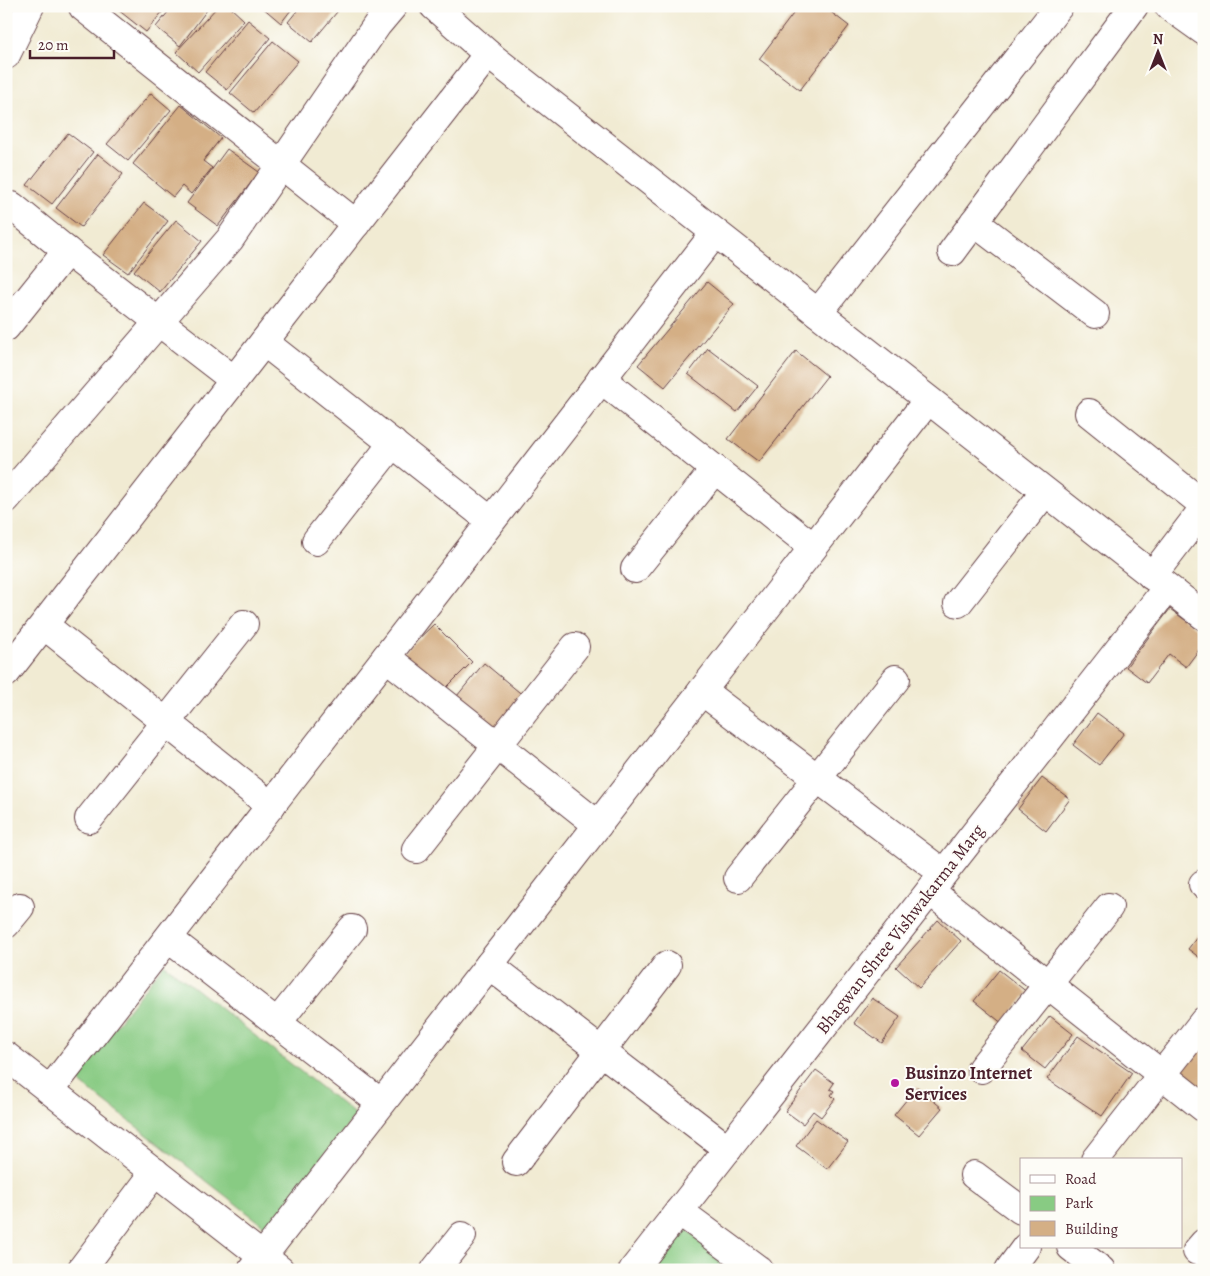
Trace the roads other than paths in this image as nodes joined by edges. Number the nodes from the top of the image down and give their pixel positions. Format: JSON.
{"nodes":[{"id":1,"x":30,"y":6,"type":"edge"},
{"id":2,"x":394,"y":6,"type":"edge"},
{"id":3,"x":434,"y":6,"type":"edge"},
{"id":4,"x":1059,"y":6,"type":"edge"},
{"id":5,"x":1134,"y":6,"type":"edge"},
{"id":6,"x":1170,"y":6,"type":"edge"},
{"id":7,"x":83,"y":7,"type":"edge"},
{"id":8,"x":1204,"y":31,"type":"edge"},
{"id":9,"x":488,"y":54,"type":"junction"},
{"id":10,"x":6,"y":55,"type":"edge"},
{"id":11,"x":281,"y":164,"type":"junction"},
{"id":12,"x":12,"y":206,"type":"dead end"},
{"id":13,"x":974,"y":222,"type":"junction"},
{"id":14,"x":356,"y":224,"type":"junction"},
{"id":15,"x":715,"y":233,"type":"junction"},
{"id":16,"x":67,"y":251,"type":"junction"},
{"id":17,"x":952,"y":252,"type":"dead end"},
{"id":18,"x":818,"y":313,"type":"junction"},
{"id":19,"x":1095,"y":314,"type":"dead end"},
{"id":20,"x":158,"y":321,"type":"junction"},
{"id":21,"x":6,"y":327,"type":"edge"},
{"id":22,"x":264,"y":342,"type":"junction"},
{"id":23,"x":601,"y":379,"type":"junction"},
{"id":24,"x":234,"y":380,"type":"junction"},
{"id":25,"x":928,"y":400,"type":"junction"},
{"id":26,"x":1089,"y":413,"type":"dead end"},
{"id":27,"x":393,"y":443,"type":"junction"},
{"id":28,"x":715,"y":469,"type":"junction"},
{"id":29,"x":1045,"y":492,"type":"junction"},
{"id":30,"x":6,"y":499,"type":"edge"},
{"id":31,"x":1204,"y":507,"type":"edge"},
{"id":32,"x":491,"y":521,"type":"junction"},
{"id":33,"x":316,"y":542,"type":"dead end"},
{"id":34,"x":814,"y":547,"type":"junction"},
{"id":35,"x":635,"y":569,"type":"dead end"},
{"id":36,"x":1159,"y":582,"type":"junction"},
{"id":37,"x":958,"y":603,"type":"dead end"},
{"id":38,"x":1204,"y":616,"type":"edge"},
{"id":39,"x":244,"y":624,"type":"dead end"},
{"id":40,"x":44,"y":625,"type":"junction"},
{"id":41,"x":575,"y":647,"type":"dead end"},
{"id":42,"x":386,"y":657,"type":"junction"},
{"id":43,"x":6,"y":673,"type":"edge"},
{"id":44,"x":896,"y":679,"type":"dead end"},
{"id":45,"x":702,"y":691,"type":"junction"},
{"id":46,"x":166,"y":722,"type":"junction"},
{"id":47,"x":498,"y":745,"type":"junction"},
{"id":48,"x":817,"y":778,"type":"junction"},
{"id":49,"x":271,"y":806,"type":"junction"},
{"id":50,"x":89,"y":819,"type":"dead end"},
{"id":51,"x":598,"y":824,"type":"junction"},
{"id":52,"x":416,"y":849,"type":"dead end"},
{"id":53,"x":738,"y":878,"type":"dead end"},
{"id":54,"x":937,"y":882,"type":"junction"},
{"id":55,"x":1109,"y":907,"type":"dead end"},
{"id":56,"x":352,"y":929,"type":"dead end"},
{"id":57,"x":169,"y":939,"type":"junction"},
{"id":58,"x":488,"y":965,"type":"junction"},
{"id":59,"x":667,"y":965,"type":"dead end"},
{"id":60,"x":1048,"y":984,"type":"junction"},
{"id":61,"x":1204,"y":1021,"type":"edge"},
{"id":62,"x":278,"y":1023,"type":"junction"},
{"id":63,"x":601,"y":1051,"type":"junction"},
{"id":64,"x":6,"y":1056,"type":"edge"},
{"id":65,"x":982,"y":1070,"type":"dead end"},
{"id":66,"x":1162,"y":1075,"type":"junction"},
{"id":67,"x":50,"y":1090,"type":"junction"},
{"id":68,"x":381,"y":1103,"type":"junction"},
{"id":69,"x":1204,"y":1108,"type":"edge"},
{"id":70,"x":728,"y":1148,"type":"junction"},
{"id":71,"x":1097,"y":1158,"type":"edge"},
{"id":72,"x":516,"y":1162,"type":"dead end"},
{"id":73,"x":155,"y":1172,"type":"junction"},
{"id":74,"x":974,"y":1174,"type":"dead end"},
{"id":75,"x":1020,"y":1209,"type":"edge"},
{"id":76,"x":679,"y":1211,"type":"junction"},
{"id":77,"x":462,"y":1236,"type":"dead end"},
{"id":78,"x":1025,"y":1248,"type":"edge"},
{"id":79,"x":1072,"y":1248,"type":"edge"},
{"id":80,"x":265,"y":1265,"type":"edge"},
{"id":81,"x":81,"y":1270,"type":"edge"},
{"id":82,"x":436,"y":1270,"type":"edge"},
{"id":83,"x":633,"y":1270,"type":"edge"},
{"id":84,"x":759,"y":1270,"type":"edge"},
{"id":85,"x":1009,"y":1270,"type":"edge"},
{"id":86,"x":1101,"y":1270,"type":"edge"}],
"edges":[{"from":1,"to":10,"type":"street"},
{"from":2,"to":11,"type":"street"},
{"from":3,"to":9,"type":"street"},
{"from":4,"to":18,"type":"street"},
{"from":5,"to":13,"type":"street"},
{"from":6,"to":8,"type":"street"},
{"from":7,"to":11,"type":"street"},
{"from":9,"to":14,"type":"street"},
{"from":9,"to":15,"type":"street"},
{"from":11,"to":14,"type":"street"},
{"from":11,"to":20,"type":"street"},
{"from":12,"to":16,"type":"street"},
{"from":13,"to":17,"type":"street"},
{"from":13,"to":19,"type":"street"},
{"from":14,"to":22,"type":"street"},
{"from":15,"to":18,"type":"street"},
{"from":15,"to":23,"type":"street"},
{"from":16,"to":20,"type":"street"},
{"from":16,"to":21,"type":"street"},
{"from":18,"to":25,"type":"street"},
{"from":20,"to":24,"type":"street"},
{"from":20,"to":30,"type":"street"},
{"from":22,"to":24,"type":"street"},
{"from":22,"to":27,"type":"street"},
{"from":23,"to":28,"type":"street"},
{"from":23,"to":32,"type":"street"},
{"from":24,"to":40,"type":"street"},
{"from":25,"to":29,"type":"street"},
{"from":25,"to":34,"type":"street"},
{"from":26,"to":31,"type":"street"},
{"from":27,"to":32,"type":"street"},
{"from":27,"to":33,"type":"street"},
{"from":28,"to":34,"type":"street"},
{"from":28,"to":35,"type":"street"},
{"from":29,"to":36,"type":"street"},
{"from":29,"to":37,"type":"street"},
{"from":31,"to":36,"type":"street","name":"Bhagwan Shree Vishwakarma Marg"},
{"from":32,"to":42,"type":"street"},
{"from":34,"to":45,"type":"street"},
{"from":36,"to":38,"type":"street"},
{"from":36,"to":54,"type":"street","name":"Bhagwan Shree Vishwakarma Marg"},
{"from":39,"to":46,"type":"street"},
{"from":40,"to":43,"type":"street"},
{"from":40,"to":46,"type":"street"},
{"from":41,"to":47,"type":"street"},
{"from":42,"to":47,"type":"street"},
{"from":42,"to":49,"type":"street"},
{"from":44,"to":48,"type":"street"},
{"from":45,"to":48,"type":"street"},
{"from":45,"to":51,"type":"street"},
{"from":46,"to":49,"type":"street"},
{"from":46,"to":50,"type":"street"},
{"from":47,"to":51,"type":"street"},
{"from":47,"to":52,"type":"street"},
{"from":48,"to":53,"type":"street"},
{"from":48,"to":54,"type":"street"},
{"from":49,"to":57,"type":"street"},
{"from":51,"to":58,"type":"street"},
{"from":54,"to":60,"type":"street"},
{"from":54,"to":70,"type":"street","name":"Bhagwan Shree Vishwakarma Marg"},
{"from":55,"to":60,"type":"street"},
{"from":56,"to":62,"type":"street"},
{"from":57,"to":62,"type":"street"},
{"from":57,"to":67,"type":"street"},
{"from":58,"to":63,"type":"street"},
{"from":58,"to":68,"type":"street"},
{"from":59,"to":63,"type":"street"},
{"from":60,"to":65,"type":"street"},
{"from":60,"to":66,"type":"street"},
{"from":61,"to":66,"type":"street"},
{"from":62,"to":68,"type":"street"},
{"from":63,"to":70,"type":"street"},
{"from":63,"to":72,"type":"street"},
{"from":64,"to":67,"type":"street"},
{"from":66,"to":69,"type":"street"},
{"from":66,"to":71,"type":"street"},
{"from":67,"to":73,"type":"street"},
{"from":68,"to":80,"type":"street"},
{"from":70,"to":76,"type":"street","name":"Bhagwan Shree Vishwakarma Marg"},
{"from":73,"to":80,"type":"street"},
{"from":73,"to":81,"type":"street"},
{"from":74,"to":75,"type":"street"},
{"from":76,"to":83,"type":"street","name":"Bhagwan Shree Vishwakarma Marg"},
{"from":76,"to":84,"type":"street"},
{"from":77,"to":82,"type":"street"},
{"from":78,"to":85,"type":"street"},
{"from":79,"to":86,"type":"street"}]}
